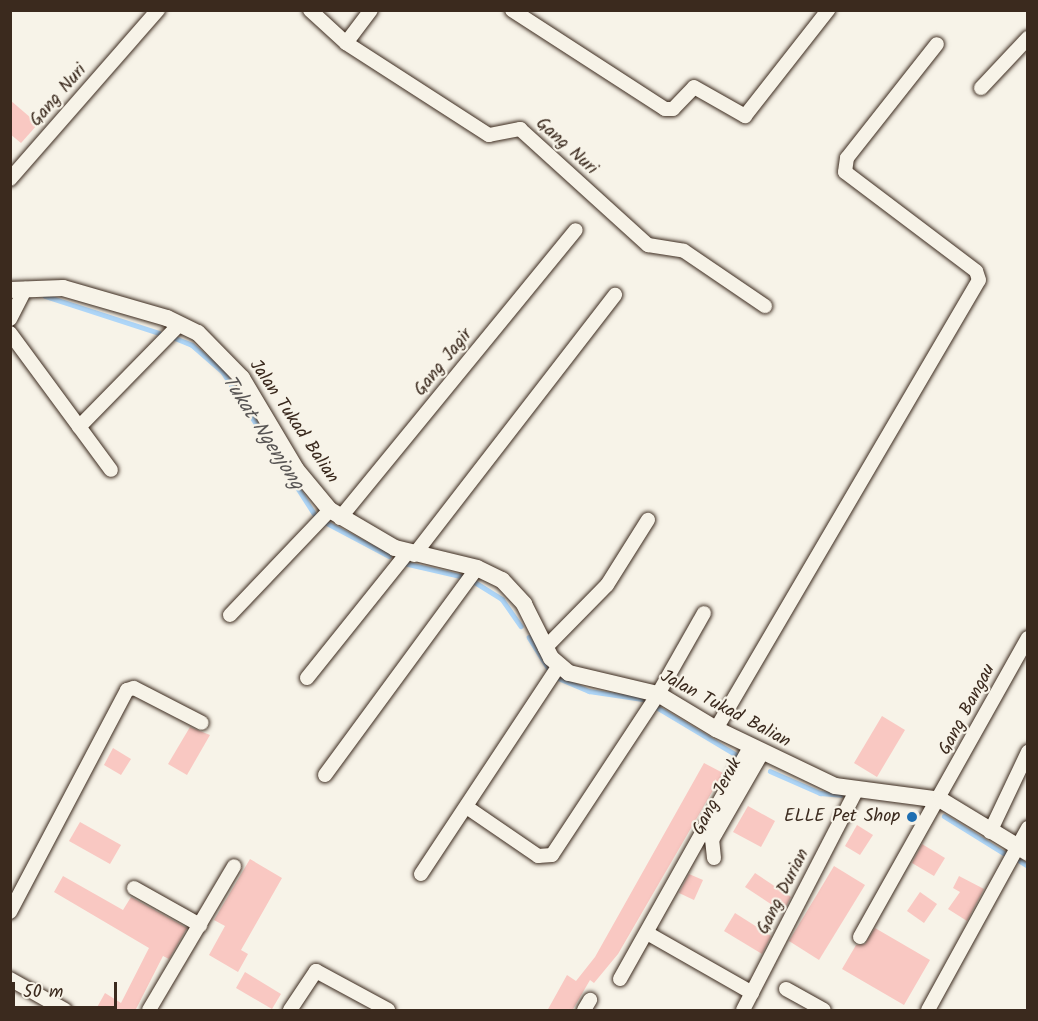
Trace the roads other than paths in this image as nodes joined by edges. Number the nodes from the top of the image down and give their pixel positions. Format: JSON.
{"nodes":[{"id":1,"x":158,"y":10,"type":"edge"},
{"id":2,"x":310,"y":10,"type":"edge"},
{"id":3,"x":370,"y":10,"type":"edge"},
{"id":4,"x":512,"y":10,"type":"edge"},
{"id":5,"x":828,"y":10,"type":"edge"},
{"id":6,"x":1028,"y":38,"type":"edge"},
{"id":7,"x":346,"y":43,"type":"junction"},
{"id":8,"x":937,"y":44,"type":"dead end"},
{"id":9,"x":981,"y":88,"type":"dead end"},
{"id":10,"x":10,"y":179,"type":"edge"},
{"id":11,"x":576,"y":230,"type":"dead end"},
{"id":12,"x":18,"y":289,"type":"edge"},
{"id":13,"x":615,"y":295,"type":"dead end"},
{"id":14,"x":765,"y":306,"type":"dead end"},
{"id":15,"x":10,"y":320,"type":"edge"},
{"id":16,"x":180,"y":324,"type":"junction"},
{"id":17,"x":10,"y":333,"type":"edge"},
{"id":18,"x":478,"y":362,"type":"dead end"},
{"id":19,"x":79,"y":427,"type":"junction"},
{"id":20,"x":111,"y":470,"type":"dead end"},
{"id":21,"x":339,"y":517,"type":"junction"},
{"id":22,"x":648,"y":520,"type":"dead end"},
{"id":23,"x":411,"y":554,"type":"junction"},
{"id":24,"x":477,"y":568,"type":"junction"},
{"id":25,"x":704,"y":613,"type":"dead end"},
{"id":26,"x":230,"y":615,"type":"dead end"},
{"id":27,"x":1028,"y":638,"type":"edge"},
{"id":28,"x":545,"y":648,"type":"junction"},
{"id":29,"x":558,"y":667,"type":"junction"},
{"id":30,"x":306,"y":678,"type":"dead end"},
{"id":31,"x":658,"y":694,"type":"junction"},
{"id":32,"x":202,"y":723,"type":"dead end"},
{"id":33,"x":716,"y":729,"type":"junction"},
{"id":34,"x":756,"y":750,"type":"junction"},
{"id":35,"x":1028,"y":752,"type":"edge"},
{"id":36,"x":325,"y":775,"type":"dead end"},
{"id":37,"x":857,"y":789,"type":"junction"},
{"id":38,"x":941,"y":800,"type":"junction"},
{"id":39,"x":468,"y":808,"type":"junction"},
{"id":40,"x":1028,"y":828,"type":"edge"},
{"id":41,"x":990,"y":832,"type":"junction"},
{"id":42,"x":1023,"y":851,"type":"edge"},
{"id":43,"x":714,"y":858,"type":"dead end"},
{"id":44,"x":234,"y":866,"type":"dead end"},
{"id":45,"x":421,"y":874,"type":"dead end"},
{"id":46,"x":134,"y":888,"type":"dead end"},
{"id":47,"x":10,"y":912,"type":"edge"},
{"id":48,"x":200,"y":925,"type":"junction"},
{"id":49,"x":647,"y":933,"type":"junction"},
{"id":50,"x":860,"y":937,"type":"dead end"},
{"id":51,"x":10,"y":979,"type":"edge"},
{"id":52,"x":620,"y":979,"type":"dead end"},
{"id":53,"x":786,"y":989,"type":"dead end"},
{"id":54,"x":752,"y":993,"type":"junction"},
{"id":55,"x":65,"y":1011,"type":"edge"},
{"id":56,"x":149,"y":1011,"type":"edge"},
{"id":57,"x":290,"y":1011,"type":"edge"},
{"id":58,"x":388,"y":1011,"type":"edge"},
{"id":59,"x":743,"y":1011,"type":"edge"},
{"id":60,"x":824,"y":1011,"type":"edge"},
{"id":61,"x":928,"y":1011,"type":"edge"}],
"edges":[{"from":1,"to":10,"type":"street","name":"Gang Nuri"},
{"from":2,"to":7,"type":"street","name":"Gang Nuri"},
{"from":3,"to":7,"type":"street"},
{"from":4,"to":5,"type":"street"},
{"from":6,"to":9,"type":"street"},
{"from":7,"to":14,"type":"street","name":"Gang Nuri"},
{"from":8,"to":33,"type":"street"},
{"from":11,"to":21,"type":"street","name":"Gang Jagir"},
{"from":12,"to":15,"type":"street"},
{"from":12,"to":16,"type":"street","name":"Jalan Tukad Balian"},
{"from":13,"to":23,"type":"street"},
{"from":16,"to":19,"type":"street"},
{"from":16,"to":21,"type":"street","name":"Jalan Tukad Balian"},
{"from":17,"to":19,"type":"street"},
{"from":18,"to":21,"type":"street","name":"Gang Jagir"},
{"from":19,"to":20,"type":"street"},
{"from":21,"to":23,"type":"street","name":"Jalan Tukad Balian"},
{"from":21,"to":26,"type":"street"},
{"from":22,"to":28,"type":"street"},
{"from":23,"to":24,"type":"street","name":"Jalan Tukad Balian"},
{"from":23,"to":30,"type":"street"},
{"from":24,"to":28,"type":"street","name":"Jalan Tukad Balian"},
{"from":24,"to":36,"type":"street"},
{"from":25,"to":31,"type":"street"},
{"from":27,"to":38,"type":"street","name":"Gang Bangau"},
{"from":28,"to":29,"type":"street","name":"Jalan Tukad Balian"},
{"from":29,"to":31,"type":"street","name":"Jalan Tukad Balian"},
{"from":29,"to":39,"type":"street"},
{"from":31,"to":33,"type":"street","name":"Jalan Tukad Balian"},
{"from":31,"to":39,"type":"street"},
{"from":32,"to":47,"type":"street"},
{"from":33,"to":34,"type":"street","name":"Jalan Tukad Balian"},
{"from":34,"to":37,"type":"street","name":"Jalan Tukad Balian"},
{"from":34,"to":43,"type":"street","name":"Gang Jeruk"},
{"from":34,"to":49,"type":"street"},
{"from":35,"to":41,"type":"street"},
{"from":37,"to":38,"type":"street","name":"Jalan Tukad Balian"},
{"from":37,"to":54,"type":"street","name":"Gang Durian"},
{"from":38,"to":41,"type":"street","name":"Jalan Tukad Balian"},
{"from":38,"to":50,"type":"street","name":"Gang Bangau"},
{"from":39,"to":45,"type":"street"},
{"from":40,"to":42,"type":"street"},
{"from":41,"to":42,"type":"street","name":"Jalan Tukad Balian"},
{"from":42,"to":61,"type":"street"},
{"from":44,"to":48,"type":"street"},
{"from":46,"to":48,"type":"street"},
{"from":48,"to":56,"type":"street"},
{"from":49,"to":52,"type":"street"},
{"from":49,"to":54,"type":"street"},
{"from":51,"to":55,"type":"street"},
{"from":53,"to":60,"type":"street"},
{"from":54,"to":59,"type":"street","name":"Gang Durian"},
{"from":57,"to":58,"type":"street"}]}
